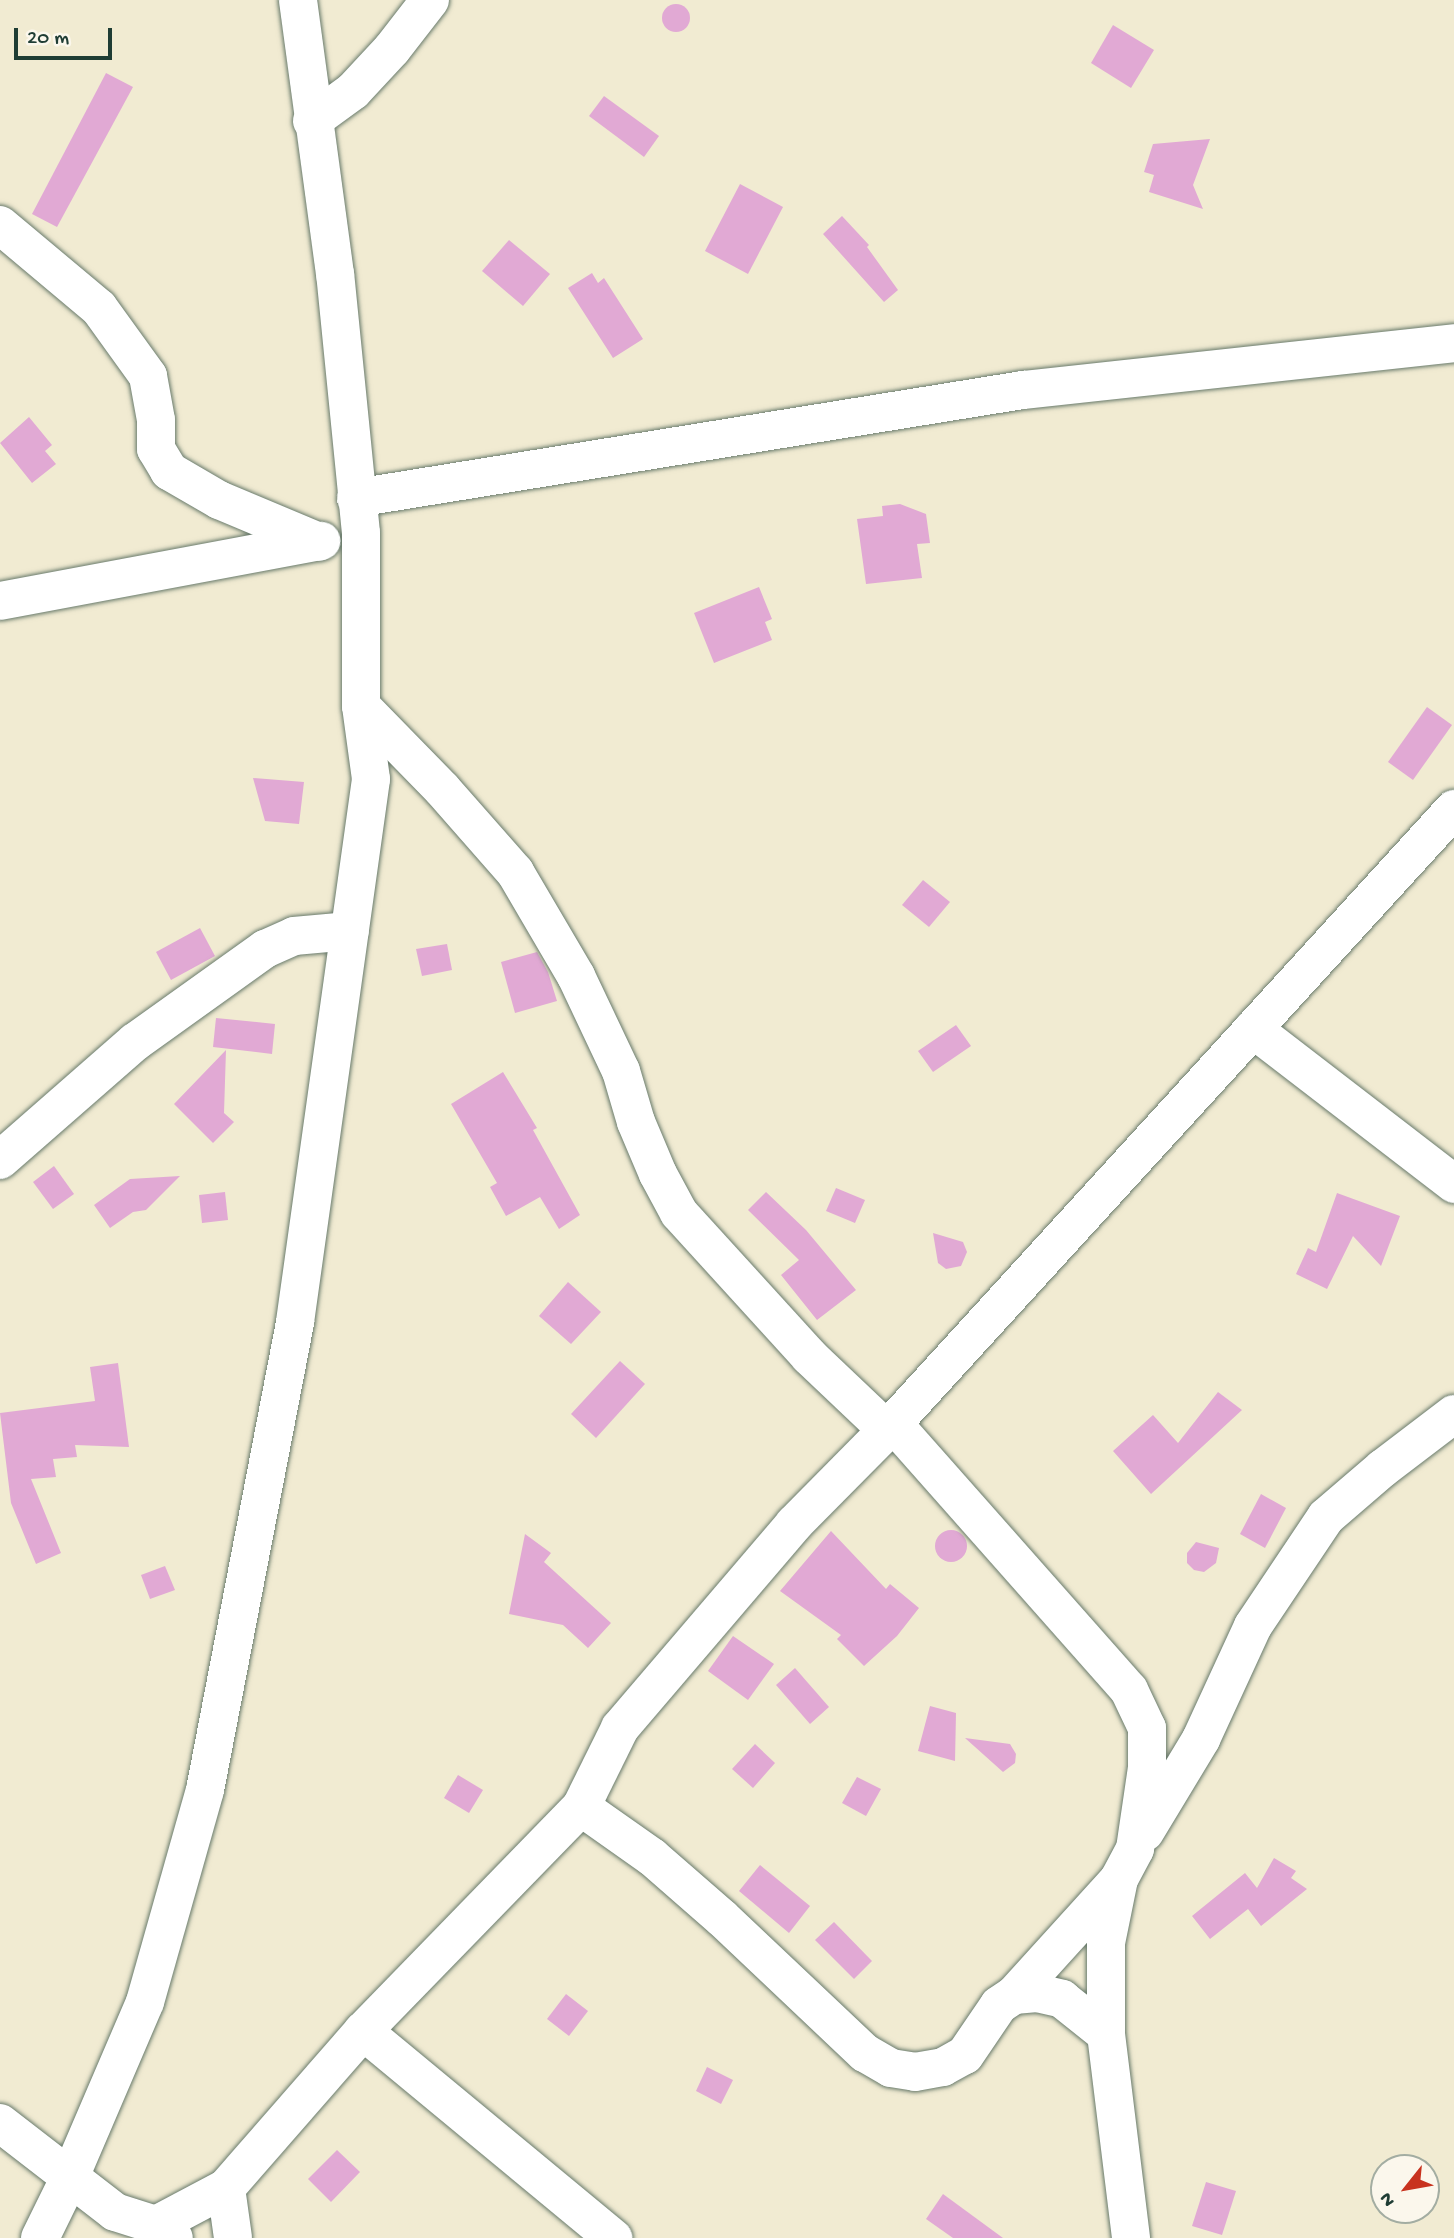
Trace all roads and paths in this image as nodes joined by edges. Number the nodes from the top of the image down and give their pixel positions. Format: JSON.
{"nodes":[{"id":1,"x":298,"y":0,"type":"edge"},
{"id":2,"x":430,"y":0,"type":"edge"},
{"id":3,"x":312,"y":121,"type":"junction"},
{"id":4,"x":0,"y":225,"type":"edge"},
{"id":5,"x":1454,"y":343,"type":"edge"},
{"id":6,"x":358,"y":516,"type":"junction"},
{"id":7,"x":319,"y":542,"type":"junction"},
{"id":8,"x":0,"y":601,"type":"edge"},
{"id":9,"x":361,"y":706,"type":"junction"},
{"id":10,"x":1454,"y":809,"type":"edge"},
{"id":11,"x":350,"y":931,"type":"junction"},
{"id":12,"x":1253,"y":1028,"type":"junction"},
{"id":13,"x":0,"y":1160,"type":"edge"},
{"id":14,"x":1454,"y":1184,"type":"edge"},
{"id":15,"x":1454,"y":1414,"type":"edge"},
{"id":16,"x":890,"y":1427,"type":"junction"},
{"id":17,"x":581,"y":1807,"type":"junction"},
{"id":18,"x":1127,"y":1864,"type":"junction"},
{"id":19,"x":1014,"y":1995,"type":"junction"},
{"id":20,"x":363,"y":2031,"type":"junction"},
{"id":21,"x":1106,"y":2034,"type":"junction"},
{"id":22,"x":0,"y":2123,"type":"edge"},
{"id":23,"x":70,"y":2177,"type":"junction"},
{"id":24,"x":226,"y":2188,"type":"junction"},
{"id":25,"x":165,"y":2232,"type":"edge"},
{"id":26,"x":40,"y":2238,"type":"edge"},
{"id":27,"x":233,"y":2238,"type":"edge"},
{"id":28,"x":613,"y":2238,"type":"edge"},
{"id":29,"x":1131,"y":2238,"type":"edge"}],
"edges":[{"from":1,"to":3,"type":"street"},
{"from":2,"to":3,"type":"street"},
{"from":3,"to":6,"type":"street"},
{"from":4,"to":7,"type":"street"},
{"from":5,"to":6,"type":"street"},
{"from":6,"to":7,"type":"street"},
{"from":6,"to":9,"type":"street"},
{"from":7,"to":8,"type":"street"},
{"from":9,"to":11,"type":"street"},
{"from":9,"to":16,"type":"street"},
{"from":10,"to":12,"type":"street"},
{"from":11,"to":13,"type":"street"},
{"from":11,"to":23,"type":"street"},
{"from":12,"to":14,"type":"street"},
{"from":12,"to":16,"type":"street"},
{"from":15,"to":18,"type":"street"},
{"from":16,"to":17,"type":"street"},
{"from":16,"to":18,"type":"street"},
{"from":17,"to":19,"type":"street"},
{"from":17,"to":20,"type":"street"},
{"from":18,"to":19,"type":"street"},
{"from":18,"to":21,"type":"street"},
{"from":19,"to":21,"type":"street"},
{"from":20,"to":24,"type":"street"},
{"from":20,"to":28,"type":"street"},
{"from":21,"to":29,"type":"street"},
{"from":22,"to":23,"type":"street"},
{"from":23,"to":25,"type":"street"},
{"from":23,"to":26,"type":"street"},
{"from":24,"to":25,"type":"street"},
{"from":24,"to":27,"type":"street"}]}
